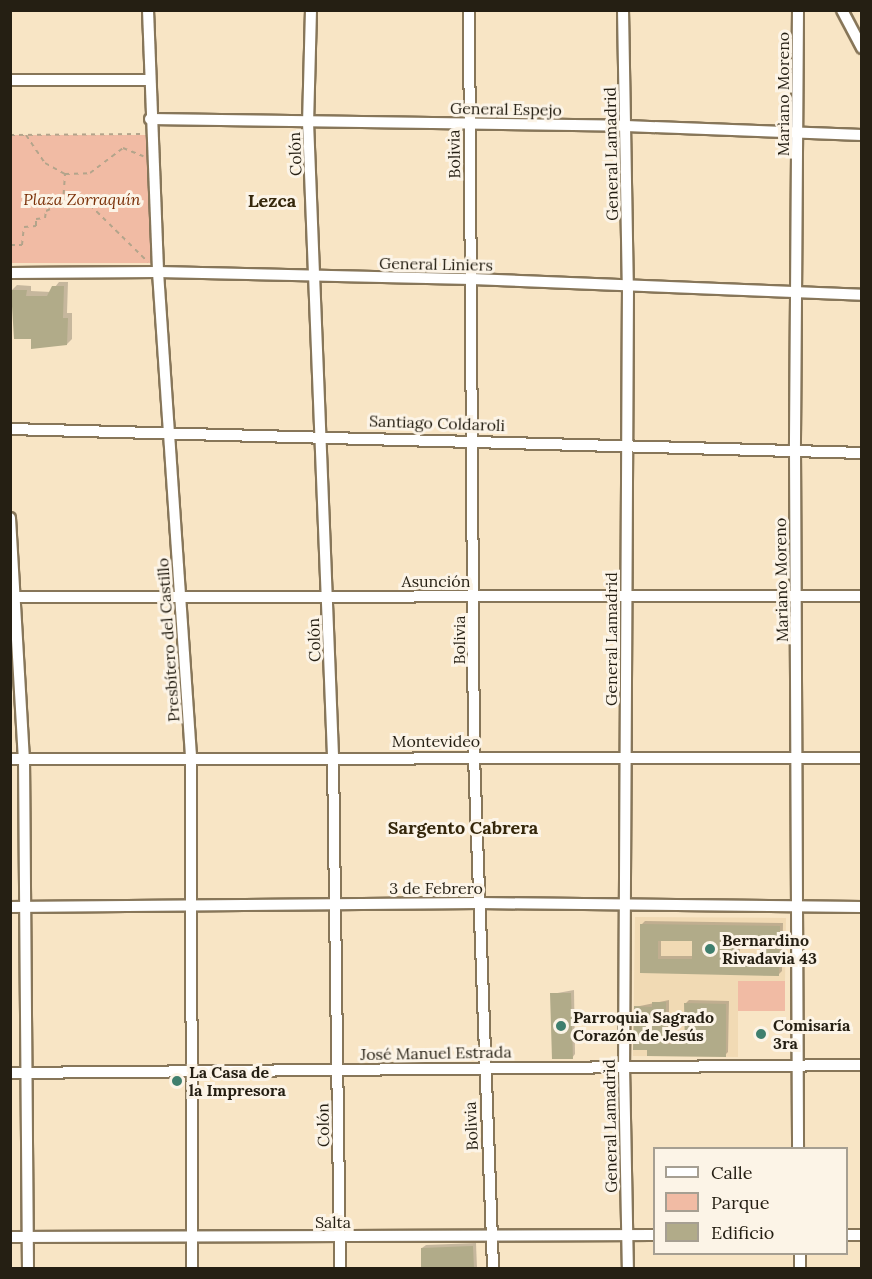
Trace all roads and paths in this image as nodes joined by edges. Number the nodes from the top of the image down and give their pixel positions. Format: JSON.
{"nodes":[{"id":1,"x":148,"y":10,"type":"edge"},
{"id":2,"x":311,"y":10,"type":"edge"},
{"id":3,"x":470,"y":10,"type":"edge"},
{"id":4,"x":623,"y":10,"type":"edge"},
{"id":5,"x":798,"y":10,"type":"edge"},
{"id":6,"x":842,"y":10,"type":"edge"},
{"id":7,"x":861,"y":48,"type":"edge"},
{"id":8,"x":10,"y":80,"type":"edge"},
{"id":9,"x":149,"y":80,"type":"junction"},
{"id":10,"x":150,"y":120,"type":"junction"},
{"id":11,"x":308,"y":122,"type":"junction"},
{"id":12,"x":469,"y":123,"type":"junction"},
{"id":13,"x":626,"y":126,"type":"junction"},
{"id":14,"x":798,"y":133,"type":"junction"},
{"id":15,"x":151,"y":134,"type":"junction"},
{"id":16,"x":10,"y":135,"type":"edge"},
{"id":17,"x":26,"y":135,"type":"junction"},
{"id":18,"x":861,"y":135,"type":"edge"},
{"id":19,"x":152,"y":156,"type":"junction"},
{"id":20,"x":65,"y":174,"type":"junction"},
{"id":21,"x":63,"y":204,"type":"junction"},
{"id":22,"x":10,"y":245,"type":"edge"},
{"id":23,"x":158,"y":272,"type":"junction"},
{"id":24,"x":10,"y":273,"type":"edge"},
{"id":25,"x":315,"y":277,"type":"junction"},
{"id":26,"x":472,"y":279,"type":"junction"},
{"id":27,"x":628,"y":286,"type":"junction"},
{"id":28,"x":797,"y":293,"type":"junction"},
{"id":29,"x":861,"y":295,"type":"edge"},
{"id":30,"x":10,"y":429,"type":"edge"},
{"id":31,"x":168,"y":431,"type":"junction"},
{"id":32,"x":318,"y":435,"type":"junction"},
{"id":33,"x":472,"y":439,"type":"junction"},
{"id":34,"x":627,"y":445,"type":"junction"},
{"id":35,"x":795,"y":450,"type":"junction"},
{"id":36,"x":861,"y":453,"type":"edge"},
{"id":37,"x":10,"y":518,"type":"edge"},
{"id":38,"x":180,"y":595,"type":"junction"},
{"id":39,"x":626,"y":595,"type":"junction"},
{"id":40,"x":474,"y":596,"type":"junction"},
{"id":41,"x":797,"y":596,"type":"junction"},
{"id":42,"x":861,"y":596,"type":"edge"},
{"id":43,"x":13,"y":597,"type":"edge"},
{"id":44,"x":327,"y":597,"type":"junction"},
{"id":45,"x":333,"y":756,"type":"junction"},
{"id":46,"x":474,"y":756,"type":"junction"},
{"id":47,"x":191,"y":757,"type":"junction"},
{"id":48,"x":625,"y":758,"type":"junction"},
{"id":49,"x":861,"y":758,"type":"edge"},
{"id":50,"x":10,"y":759,"type":"edge"},
{"id":51,"x":24,"y":759,"type":"junction"},
{"id":52,"x":797,"y":759,"type":"junction"},
{"id":53,"x":479,"y":903,"type":"junction"},
{"id":54,"x":193,"y":904,"type":"junction"},
{"id":55,"x":335,"y":904,"type":"junction"},
{"id":56,"x":625,"y":904,"type":"junction"},
{"id":57,"x":10,"y":907,"type":"edge"},
{"id":58,"x":27,"y":907,"type":"junction"},
{"id":59,"x":798,"y":907,"type":"junction"},
{"id":60,"x":861,"y":908,"type":"edge"},
{"id":61,"x":797,"y":1064,"type":"junction"},
{"id":62,"x":861,"y":1065,"type":"edge"},
{"id":63,"x":624,"y":1066,"type":"junction"},
{"id":64,"x":484,"y":1068,"type":"junction"},
{"id":65,"x":337,"y":1069,"type":"junction"},
{"id":66,"x":192,"y":1071,"type":"junction"},
{"id":67,"x":10,"y":1073,"type":"edge"},
{"id":68,"x":26,"y":1073,"type":"junction"},
{"id":69,"x":798,"y":1147,"type":"edge"},
{"id":70,"x":192,"y":1235,"type":"junction"},
{"id":71,"x":492,"y":1235,"type":"junction"},
{"id":72,"x":628,"y":1235,"type":"junction"},
{"id":73,"x":653,"y":1235,"type":"edge"},
{"id":74,"x":10,"y":1237,"type":"edge"},
{"id":75,"x":28,"y":1237,"type":"junction"},
{"id":76,"x":339,"y":1237,"type":"junction"},
{"id":77,"x":28,"y":1269,"type":"edge"},
{"id":78,"x":192,"y":1269,"type":"edge"},
{"id":79,"x":340,"y":1269,"type":"edge"},
{"id":80,"x":493,"y":1269,"type":"edge"},
{"id":81,"x":628,"y":1269,"type":"edge"}],
"edges":[{"from":1,"to":9,"type":"street","name":"Presbítero del Castillo"},
{"from":2,"to":11,"type":"street","name":"Colón"},
{"from":3,"to":12,"type":"street","name":"Bolivia"},
{"from":4,"to":13,"type":"street","name":"General Lamadrid"},
{"from":5,"to":14,"type":"street","name":"Mariano Moreno"},
{"from":6,"to":7,"type":"street"},
{"from":8,"to":9,"type":"street"},
{"from":9,"to":10,"type":"street","name":"Presbítero del Castillo"},
{"from":10,"to":11,"type":"street","name":"General Espejo"},
{"from":10,"to":15,"type":"street","name":"Presbítero del Castillo"},
{"from":11,"to":12,"type":"street","name":"General Espejo"},
{"from":11,"to":25,"type":"street","name":"Colón"},
{"from":12,"to":13,"type":"street","name":"General Espejo"},
{"from":12,"to":26,"type":"street","name":"Bolivia"},
{"from":13,"to":14,"type":"street","name":"General Espejo"},
{"from":13,"to":27,"type":"street","name":"General Lamadrid"},
{"from":14,"to":18,"type":"street","name":"General Espejo"},
{"from":14,"to":28,"type":"street","name":"Mariano Moreno"},
{"from":15,"to":17,"type":"path"},
{"from":15,"to":19,"type":"street","name":"Presbítero del Castillo"},
{"from":16,"to":17,"type":"path"},
{"from":17,"to":20,"type":"path"},
{"from":19,"to":20,"type":"path"},
{"from":19,"to":23,"type":"street","name":"Presbítero del Castillo"},
{"from":20,"to":21,"type":"path"},
{"from":21,"to":22,"type":"path"},
{"from":21,"to":23,"type":"path"},
{"from":23,"to":24,"type":"street","name":"General Liniers"},
{"from":23,"to":25,"type":"street","name":"General Liniers"},
{"from":23,"to":31,"type":"street","name":"Presbítero del Castillo"},
{"from":25,"to":26,"type":"street","name":"General Liniers"},
{"from":25,"to":32,"type":"street","name":"Colón"},
{"from":26,"to":27,"type":"street","name":"General Liniers"},
{"from":26,"to":33,"type":"street","name":"Bolivia"},
{"from":27,"to":28,"type":"street","name":"General Liniers"},
{"from":27,"to":34,"type":"street","name":"General Lamadrid"},
{"from":28,"to":29,"type":"street","name":"General Liniers"},
{"from":28,"to":35,"type":"street","name":"Mariano Moreno"},
{"from":30,"to":31,"type":"street","name":"Santiago Coldaroli"},
{"from":31,"to":32,"type":"street","name":"Santiago Coldaroli"},
{"from":31,"to":38,"type":"street","name":"Presbítero del Castillo"},
{"from":32,"to":33,"type":"street","name":"Santiago Coldaroli"},
{"from":32,"to":44,"type":"street","name":"Colón"},
{"from":33,"to":34,"type":"street","name":"Santiago Coldaroli"},
{"from":33,"to":40,"type":"street","name":"Bolivia"},
{"from":34,"to":35,"type":"street","name":"Santiago Coldaroli"},
{"from":34,"to":39,"type":"street","name":"General Lamadrid"},
{"from":35,"to":36,"type":"street","name":"Santiago Coldaroli"},
{"from":35,"to":41,"type":"street","name":"Mariano Moreno"},
{"from":37,"to":43,"type":"street"},
{"from":38,"to":43,"type":"street","name":"Asunción"},
{"from":38,"to":44,"type":"street","name":"Asunción"},
{"from":38,"to":47,"type":"street","name":"Presbítero del Castillo"},
{"from":39,"to":40,"type":"street","name":"Asunción"},
{"from":39,"to":41,"type":"street","name":"Asunción"},
{"from":39,"to":48,"type":"street","name":"General Lamadrid"},
{"from":40,"to":44,"type":"street","name":"Asunción"},
{"from":40,"to":46,"type":"street","name":"Bolivia"},
{"from":41,"to":42,"type":"street","name":"Asunción"},
{"from":41,"to":52,"type":"street","name":"Mariano Moreno"},
{"from":43,"to":51,"type":"street"},
{"from":44,"to":45,"type":"street","name":"Colón"},
{"from":45,"to":46,"type":"street","name":"Montevideo"},
{"from":45,"to":47,"type":"street","name":"Montevideo"},
{"from":45,"to":55,"type":"street","name":"Colón"},
{"from":46,"to":48,"type":"street","name":"Montevideo"},
{"from":46,"to":53,"type":"street","name":"Bolivia"},
{"from":47,"to":51,"type":"street","name":"Montevideo"},
{"from":47,"to":54,"type":"street","name":"Presbítero del Castillo"},
{"from":48,"to":52,"type":"street","name":"Montevideo"},
{"from":48,"to":56,"type":"street","name":"General Lamadrid"},
{"from":49,"to":52,"type":"street","name":"Montevideo"},
{"from":50,"to":51,"type":"street","name":"Montevideo"},
{"from":51,"to":58,"type":"street"},
{"from":52,"to":59,"type":"street","name":"Mariano Moreno"},
{"from":53,"to":55,"type":"street","name":"3 de Febrero"},
{"from":53,"to":56,"type":"street","name":"3 de Febrero"},
{"from":53,"to":64,"type":"street","name":"Bolivia"},
{"from":54,"to":55,"type":"street","name":"3 de Febrero"},
{"from":54,"to":58,"type":"street","name":"3 de Febrero"},
{"from":54,"to":66,"type":"street","name":"Presbítero del Castillo"},
{"from":55,"to":65,"type":"street","name":"Colón"},
{"from":56,"to":59,"type":"street","name":"3 de Febrero"},
{"from":56,"to":63,"type":"street","name":"General Lamadrid"},
{"from":57,"to":58,"type":"street","name":"3 de Febrero"},
{"from":58,"to":68,"type":"street"},
{"from":59,"to":60,"type":"street","name":"3 de Febrero"},
{"from":59,"to":61,"type":"street","name":"Mariano Moreno"},
{"from":61,"to":62,"type":"street","name":"José Manuel Estrada"},
{"from":61,"to":63,"type":"street","name":"José Manuel Estrada"},
{"from":61,"to":69,"type":"street","name":"Mariano Moreno"},
{"from":63,"to":64,"type":"street","name":"José Manuel Estrada"},
{"from":63,"to":72,"type":"street","name":"General Lamadrid"},
{"from":64,"to":65,"type":"street","name":"José Manuel Estrada"},
{"from":64,"to":71,"type":"street","name":"Bolivia"},
{"from":65,"to":66,"type":"street","name":"José Manuel Estrada"},
{"from":65,"to":76,"type":"street","name":"Colón"},
{"from":66,"to":68,"type":"street","name":"José Manuel Estrada"},
{"from":66,"to":70,"type":"street","name":"Presbítero del Castillo"},
{"from":67,"to":68,"type":"street","name":"José Manuel Estrada"},
{"from":68,"to":75,"type":"street"},
{"from":70,"to":75,"type":"street","name":"Salta"},
{"from":70,"to":76,"type":"street","name":"Salta"},
{"from":70,"to":78,"type":"street","name":"Presbítero del Castillo"},
{"from":71,"to":72,"type":"street","name":"Salta"},
{"from":71,"to":76,"type":"street","name":"Salta"},
{"from":71,"to":80,"type":"street","name":"Bolivia"},
{"from":72,"to":73,"type":"street","name":"Salta"},
{"from":72,"to":81,"type":"street","name":"General Lamadrid"},
{"from":74,"to":75,"type":"street","name":"Salta"},
{"from":75,"to":77,"type":"street"},
{"from":76,"to":79,"type":"street","name":"Colón"}]}
